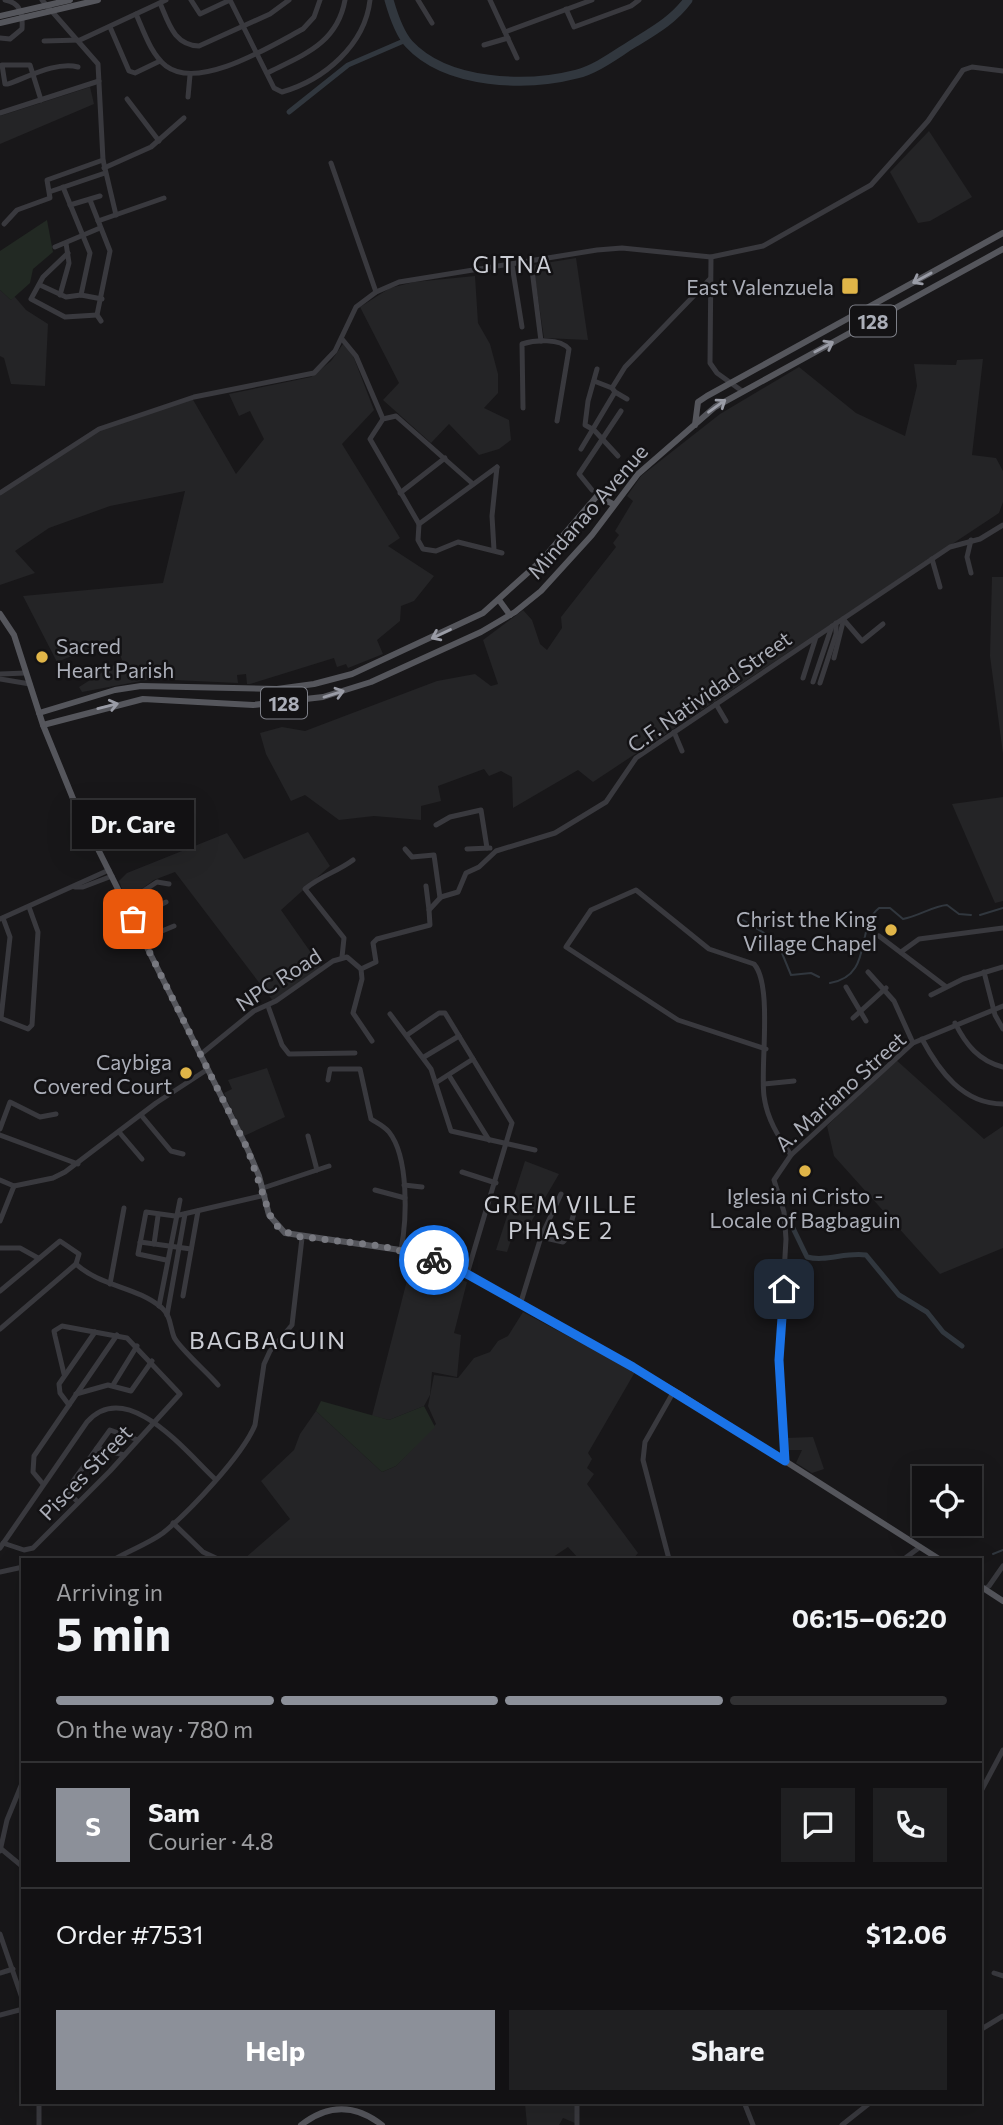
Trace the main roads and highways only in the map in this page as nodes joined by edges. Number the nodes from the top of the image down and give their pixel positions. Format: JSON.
{"nodes":[{"id":1,"x":70,"y":0,"type":"edge"},
{"id":2,"x":98,"y":0,"type":"edge"},
{"id":3,"x":48,"y":5,"type":"edge"},
{"id":4,"x":22,"y":14,"type":"junction"},
{"id":5,"x":0,"y":16,"type":"edge"},
{"id":6,"x":0,"y":23,"type":"edge"},
{"id":7,"x":1003,"y":233,"type":"edge"},
{"id":8,"x":1003,"y":249,"type":"edge"},
{"id":9,"x":951,"y":262,"type":"junction"},
{"id":10,"x":959,"y":274,"type":"junction"},
{"id":11,"x":799,"y":345,"type":"junction"},
{"id":12,"x":805,"y":357,"type":"junction"},
{"id":13,"x":695,"y":425,"type":"junction"},
{"id":14,"x":613,"y":504,"type":"junction"},
{"id":15,"x":499,"y":600,"type":"junction"},
{"id":16,"x":0,"y":614,"type":"edge"},
{"id":17,"x":510,"y":615,"type":"junction"},
{"id":18,"x":219,"y":688,"type":"junction"},
{"id":19,"x":218,"y":702,"type":"junction"},
{"id":20,"x":47,"y":710,"type":"junction"},
{"id":21,"x":39,"y":713,"type":"junction"},
{"id":22,"x":51,"y":722,"type":"junction"},
{"id":23,"x":43,"y":725,"type":"junction"},
{"id":24,"x":937,"y":1558,"type":"edge"},
{"id":25,"x":982,"y":1590,"type":"edge"},
{"id":26,"x":1003,"y":1601,"type":"edge"},
{"id":27,"x":301,"y":2125,"type":"edge"},
{"id":28,"x":382,"y":2125,"type":"edge"}],
"edges":[{"from":1,"to":3,"type":"main road"},
{"from":2,"to":3,"type":"main road"},
{"from":3,"to":4,"type":"main road"},
{"from":4,"to":5,"type":"main road"},
{"from":4,"to":6,"type":"main road"},
{"from":7,"to":9,"type":"main road","number":"128"},
{"from":8,"to":10,"type":"main road","name":"Mindanao Avenue","number":"128"},
{"from":9,"to":10,"type":"main road"},
{"from":9,"to":11,"type":"main road","number":"128","one_way":true},
{"from":12,"to":10,"type":"main road","name":"Mindanao Avenue","number":"128","one_way":true},
{"from":11,"to":12,"type":"main road"},
{"from":11,"to":13,"type":"main road","number":"128"},
{"from":13,"to":12,"type":"main road","name":"Mindanao Avenue","number":"128","one_way":true},
{"from":13,"to":14,"type":"main road","name":"Mindanao Avenue","number":"128"},
{"from":14,"to":15,"type":"main road","name":"Mindanao Avenue","number":"128"},
{"from":14,"to":17,"type":"main road","name":"Mindanao Avenue","number":"128"},
{"from":15,"to":17,"type":"main road"},
{"from":15,"to":18,"type":"main road","name":"Mindanao Avenue","number":"128","one_way":true},
{"from":16,"to":21,"type":"main road"},
{"from":19,"to":17,"type":"main road","name":"Mindanao Avenue","number":"128","one_way":true},
{"from":18,"to":19,"type":"main road"},
{"from":18,"to":20,"type":"main road","name":"Mindanao Avenue","number":"128"},
{"from":22,"to":19,"type":"main road","name":"Mindanao Avenue","number":"128","one_way":true},
{"from":20,"to":21,"type":"main road","name":"Mindanao Avenue","number":"128"},
{"from":20,"to":22,"type":"main road"},
{"from":21,"to":23,"type":"main road"},
{"from":22,"to":23,"type":"main road","name":"Mindanao Avenue","number":"128"},
{"from":23,"to":24,"type":"main road"},
{"from":25,"to":26,"type":"main road"},
{"from":27,"to":28,"type":"main road"}]}
